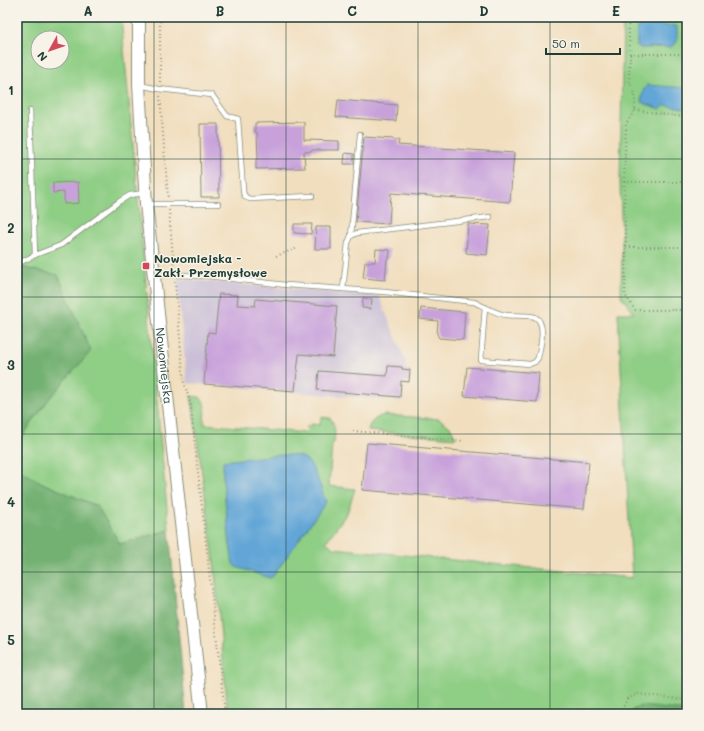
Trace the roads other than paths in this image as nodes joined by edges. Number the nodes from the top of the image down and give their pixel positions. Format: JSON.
{"nodes":[{"id":1,"x":139,"y":17,"type":"edge"},
{"id":2,"x":139,"y":86,"type":"junction"},
{"id":3,"x":30,"y":111,"type":"dead end"},
{"id":4,"x":360,"y":134,"type":"dead end"},
{"id":5,"x":312,"y":196,"type":"dead end"},
{"id":6,"x":146,"y":198,"type":"junction"},
{"id":7,"x":218,"y":204,"type":"dead end"},
{"id":8,"x":490,"y":218,"type":"dead end"},
{"id":9,"x":351,"y":236,"type":"junction"},
{"id":10,"x":35,"y":255,"type":"junction"},
{"id":11,"x":17,"y":264,"type":"edge"},
{"id":12,"x":154,"y":276,"type":"junction"},
{"id":13,"x":343,"y":289,"type":"junction"},
{"id":14,"x":485,"y":307,"type":"junction"},
{"id":15,"x":202,"y":714,"type":"edge"}],
"edges":[{"from":1,"to":2,"type":"street","name":"Nowomiejska"},
{"from":2,"to":5,"type":"lane"},
{"from":2,"to":6,"type":"street","name":"Nowomiejska"},
{"from":3,"to":10,"type":"lane"},
{"from":4,"to":9,"type":"lane"},
{"from":6,"to":7,"type":"lane"},
{"from":6,"to":10,"type":"lane"},
{"from":6,"to":12,"type":"street","name":"Nowomiejska"},
{"from":8,"to":9,"type":"lane"},
{"from":9,"to":13,"type":"lane"},
{"from":10,"to":11,"type":"lane"},
{"from":12,"to":13,"type":"lane"},
{"from":12,"to":15,"type":"street","name":"Nowomiejska"},
{"from":13,"to":14,"type":"lane"},
{"from":14,"to":14,"type":"lane"}]}
